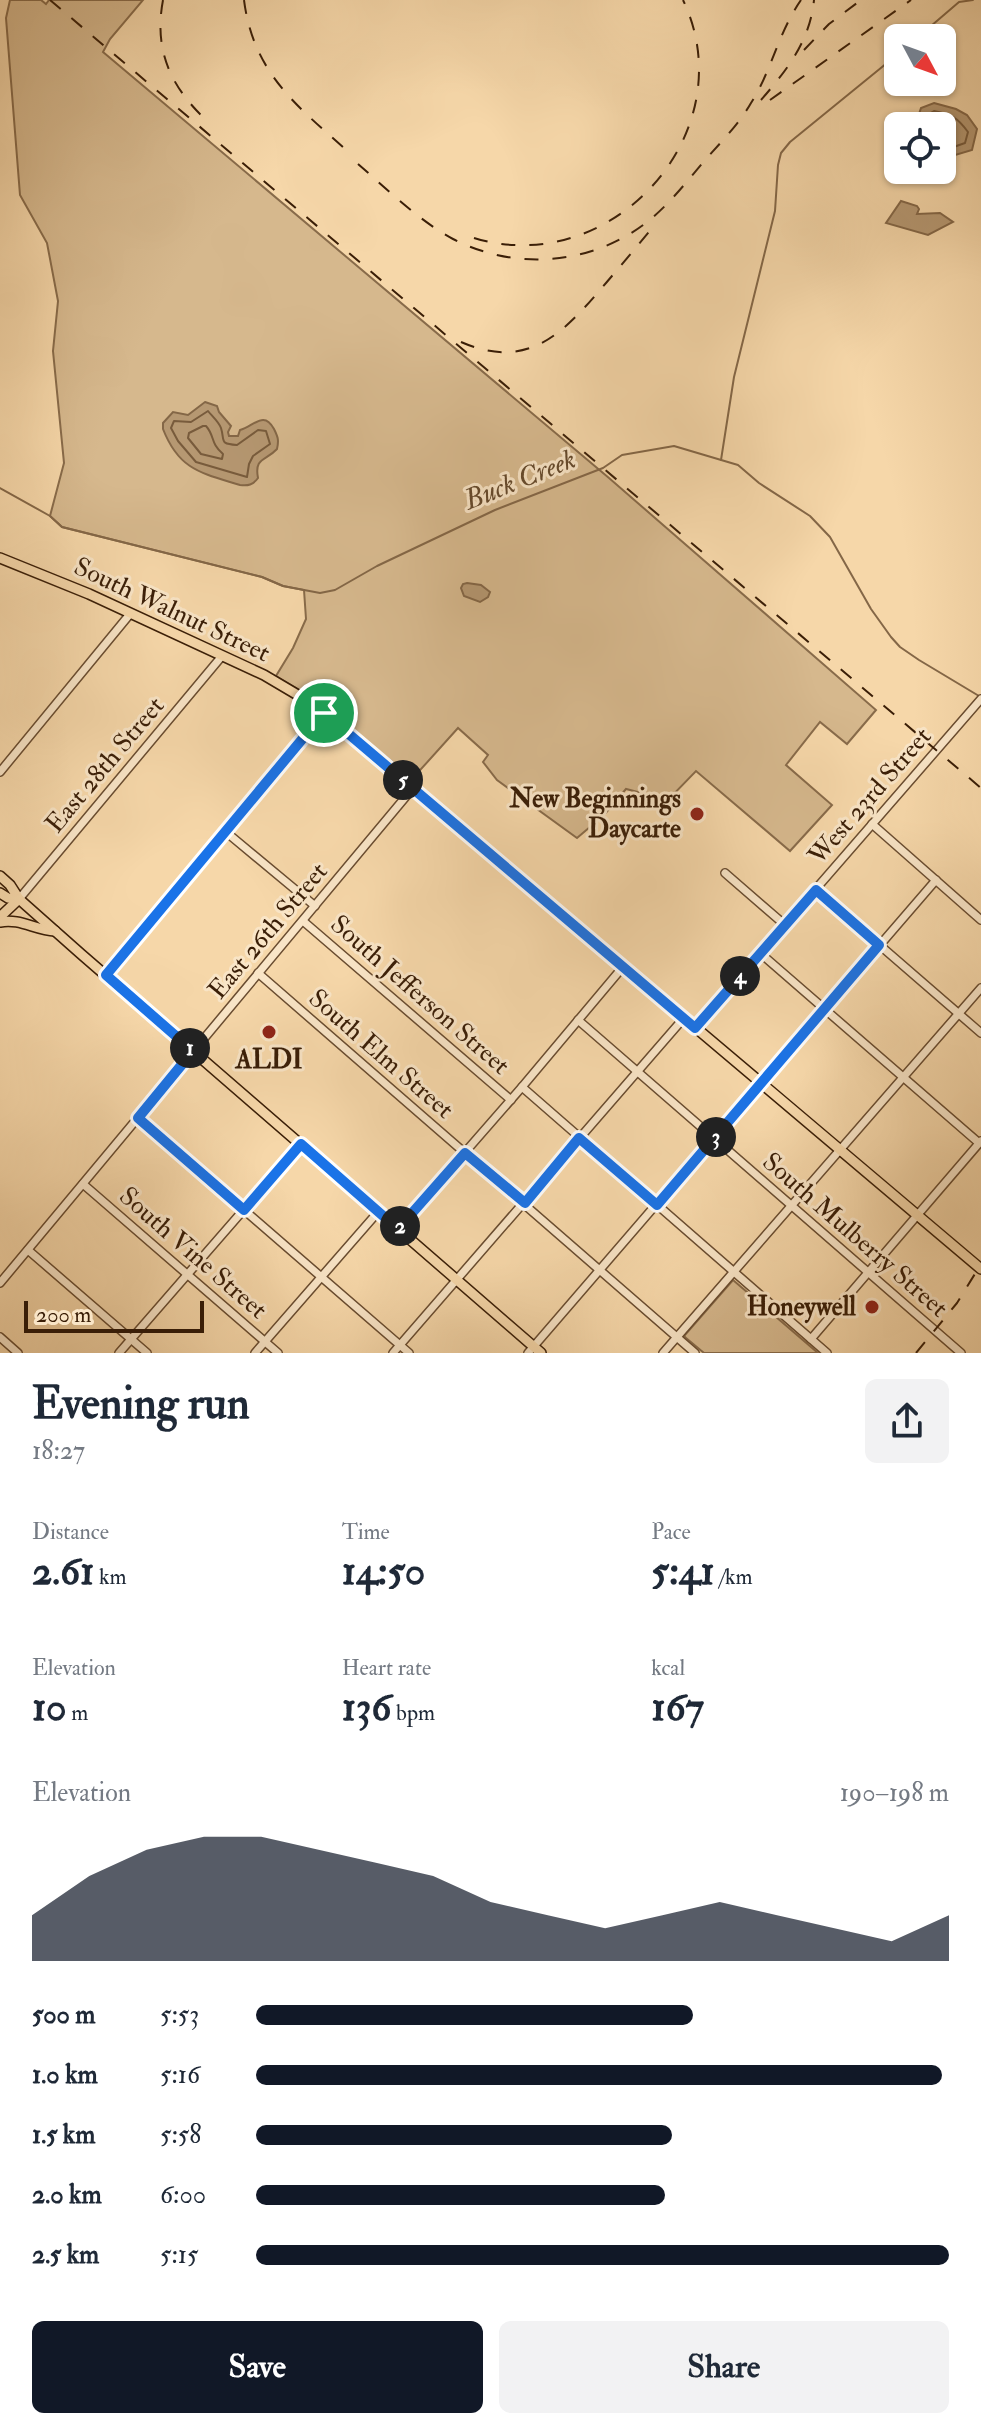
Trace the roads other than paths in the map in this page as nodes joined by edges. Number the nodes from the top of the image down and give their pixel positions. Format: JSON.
{"nodes":[{"id":1,"x":0,"y":558,"type":"edge"},
{"id":2,"x":130,"y":614,"type":"junction"},
{"id":3,"x":222,"y":656,"type":"junction"},
{"id":4,"x":981,"y":699,"type":"edge"},
{"id":5,"x":324,"y":713,"type":"junction"},
{"id":6,"x":0,"y":772,"type":"edge"},
{"id":7,"x":413,"y":788,"type":"junction"},
{"id":8,"x":872,"y":824,"type":"junction"},
{"id":9,"x":226,"y":832,"type":"junction"},
{"id":10,"x":725,"y":873,"type":"dead end"},
{"id":11,"x":0,"y":876,"type":"edge"},
{"id":12,"x":936,"y":880,"type":"junction"},
{"id":13,"x":816,"y":890,"type":"junction"},
{"id":14,"x":0,"y":893,"type":"edge"},
{"id":15,"x":19,"y":899,"type":"junction"},
{"id":16,"x":315,"y":906,"type":"junction"},
{"id":17,"x":0,"y":919,"type":"edge"},
{"id":18,"x":981,"y":920,"type":"edge"},
{"id":19,"x":303,"y":921,"type":"junction"},
{"id":20,"x":785,"y":925,"type":"junction"},
{"id":21,"x":55,"y":931,"type":"junction"},
{"id":22,"x":879,"y":945,"type":"junction"},
{"id":23,"x":760,"y":953,"type":"junction"},
{"id":24,"x":622,"y":968,"type":"junction"},
{"id":25,"x":258,"y":973,"type":"junction"},
{"id":26,"x":106,"y":975,"type":"junction"},
{"id":27,"x":981,"y":988,"type":"edge"},
{"id":28,"x":826,"y":1010,"type":"junction"},
{"id":29,"x":959,"y":1014,"type":"junction"},
{"id":30,"x":683,"y":1019,"type":"junction"},
{"id":31,"x":578,"y":1020,"type":"junction"},
{"id":32,"x":695,"y":1028,"type":"junction"},
{"id":33,"x":981,"y":1033,"type":"edge"},
{"id":34,"x":193,"y":1051,"type":"junction"},
{"id":35,"x":637,"y":1071,"type":"junction"},
{"id":36,"x":904,"y":1076,"type":"junction"},
{"id":37,"x":761,"y":1085,"type":"junction"},
{"id":38,"x":522,"y":1087,"type":"junction"},
{"id":39,"x":511,"y":1100,"type":"junction"},
{"id":40,"x":138,"y":1118,"type":"junction"},
{"id":41,"x":579,"y":1138,"type":"junction"},
{"id":42,"x":714,"y":1139,"type":"junction"},
{"id":43,"x":980,"y":1142,"type":"edge"},
{"id":44,"x":301,"y":1144,"type":"junction"},
{"id":45,"x":840,"y":1150,"type":"junction"},
{"id":46,"x":465,"y":1153,"type":"junction"},
{"id":47,"x":83,"y":1184,"type":"junction"},
{"id":48,"x":525,"y":1203,"type":"junction"},
{"id":49,"x":657,"y":1205,"type":"junction"},
{"id":50,"x":792,"y":1206,"type":"junction"},
{"id":51,"x":244,"y":1210,"type":"junction"},
{"id":52,"x":378,"y":1212,"type":"junction"},
{"id":53,"x":918,"y":1216,"type":"junction"},
{"id":54,"x":398,"y":1229,"type":"junction"},
{"id":55,"x":28,"y":1250,"type":"junction"},
{"id":56,"x":981,"y":1269,"type":"edge"},
{"id":57,"x":600,"y":1270,"type":"junction"},
{"id":58,"x":733,"y":1272,"type":"junction"},
{"id":59,"x":868,"y":1272,"type":"junction"},
{"id":60,"x":188,"y":1274,"type":"junction"},
{"id":61,"x":321,"y":1277,"type":"junction"},
{"id":62,"x":458,"y":1280,"type":"junction"},
{"id":63,"x":0,"y":1283,"type":"edge"},
{"id":64,"x":0,"y":1337,"type":"edge"},
{"id":65,"x":677,"y":1338,"type":"junction"},
{"id":66,"x":811,"y":1339,"type":"junction"},
{"id":67,"x":131,"y":1340,"type":"junction"},
{"id":68,"x":265,"y":1342,"type":"junction"},
{"id":69,"x":399,"y":1345,"type":"junction"},
{"id":70,"x":534,"y":1351,"type":"edge"},
{"id":71,"x":18,"y":1353,"type":"edge"},
{"id":72,"x":119,"y":1353,"type":"edge"},
{"id":73,"x":147,"y":1353,"type":"edge"},
{"id":74,"x":255,"y":1353,"type":"edge"},
{"id":75,"x":278,"y":1353,"type":"edge"},
{"id":76,"x":393,"y":1353,"type":"edge"},
{"id":77,"x":409,"y":1353,"type":"edge"},
{"id":78,"x":663,"y":1353,"type":"edge"},
{"id":79,"x":695,"y":1353,"type":"edge"},
{"id":80,"x":827,"y":1353,"type":"edge"},
{"id":81,"x":961,"y":1353,"type":"edge"}],
"edges":[{"from":1,"to":2,"type":"main road","name":"South Walnut Street"},
{"from":2,"to":3,"type":"main road","name":"South Walnut Street"},
{"from":2,"to":6,"type":"street"},
{"from":3,"to":5,"type":"main road","name":"South Walnut Street"},
{"from":3,"to":15,"type":"street","name":"East 28th Street"},
{"from":4,"to":8,"type":"street","name":"West 23rd Street"},
{"from":5,"to":7,"type":"main road","name":"South Walnut Street"},
{"from":5,"to":9,"type":"street"},
{"from":7,"to":16,"type":"street","name":"East 26th Street"},
{"from":7,"to":24,"type":"main road","name":"South Walnut Street"},
{"from":8,"to":12,"type":"street"},
{"from":8,"to":13,"type":"street","name":"West 23rd Street"},
{"from":9,"to":16,"type":"street","name":"South Jefferson Street"},
{"from":9,"to":26,"type":"street"},
{"from":10,"to":20,"type":"street"},
{"from":11,"to":15,"type":"main road"},
{"from":12,"to":18,"type":"street"},
{"from":12,"to":22,"type":"street"},
{"from":13,"to":20,"type":"street","name":"West 23rd Street"},
{"from":13,"to":22,"type":"street"},
{"from":14,"to":15,"type":"main road"},
{"from":15,"to":17,"type":"main road"},
{"from":15,"to":21,"type":"main road"},
{"from":16,"to":19,"type":"street","name":"East 26th Street"},
{"from":17,"to":21,"type":"main road"},
{"from":19,"to":25,"type":"street","name":"East 26th Street"},
{"from":19,"to":39,"type":"street","name":"South Jefferson Street"},
{"from":20,"to":23,"type":"street","name":"West 23rd Street"},
{"from":21,"to":26,"type":"main road"},
{"from":22,"to":28,"type":"street"},
{"from":22,"to":29,"type":"street"},
{"from":23,"to":28,"type":"street"},
{"from":23,"to":32,"type":"street","name":"West 23rd Street"},
{"from":24,"to":30,"type":"main road","name":"South Walnut Street"},
{"from":24,"to":31,"type":"street"},
{"from":25,"to":34,"type":"street","name":"East 26th Street"},
{"from":25,"to":46,"type":"street","name":"South Elm Street"},
{"from":26,"to":34,"type":"main road"},
{"from":27,"to":29,"type":"street"},
{"from":28,"to":36,"type":"street"},
{"from":28,"to":37,"type":"street"},
{"from":29,"to":33,"type":"street"},
{"from":29,"to":36,"type":"street"},
{"from":30,"to":32,"type":"main road","name":"South Walnut Street"},
{"from":30,"to":35,"type":"street"},
{"from":31,"to":35,"type":"street","name":"South Mulberry Street"},
{"from":31,"to":38,"type":"street"},
{"from":32,"to":37,"type":"main road","name":"South Walnut Street"},
{"from":34,"to":40,"type":"street","name":"East 26th Street"},
{"from":34,"to":44,"type":"main road"},
{"from":35,"to":41,"type":"street"},
{"from":35,"to":42,"type":"street","name":"South Mulberry Street"},
{"from":36,"to":43,"type":"street"},
{"from":36,"to":45,"type":"street"},
{"from":37,"to":42,"type":"street"},
{"from":37,"to":45,"type":"main road","name":"South Walnut Street"},
{"from":38,"to":39,"type":"street"},
{"from":38,"to":41,"type":"street","name":"South Jefferson Street"},
{"from":39,"to":46,"type":"street"},
{"from":40,"to":47,"type":"street","name":"East 26th Street"},
{"from":40,"to":51,"type":"street"},
{"from":41,"to":48,"type":"street"},
{"from":41,"to":49,"type":"street","name":"South Jefferson Street"},
{"from":42,"to":49,"type":"street"},
{"from":42,"to":50,"type":"street","name":"South Mulberry Street"},
{"from":43,"to":53,"type":"street"},
{"from":44,"to":51,"type":"street"},
{"from":44,"to":52,"type":"main road"},
{"from":45,"to":50,"type":"street"},
{"from":45,"to":53,"type":"main road","name":"South Walnut Street"},
{"from":46,"to":48,"type":"street","name":"South Elm Street"},
{"from":46,"to":54,"type":"street"},
{"from":47,"to":55,"type":"street","name":"East 26th Street"},
{"from":47,"to":60,"type":"street","name":"South Vine Street"},
{"from":48,"to":57,"type":"street","name":"South Elm Street"},
{"from":48,"to":62,"type":"street"},
{"from":49,"to":57,"type":"street"},
{"from":49,"to":58,"type":"street","name":"South Jefferson Street"},
{"from":50,"to":58,"type":"street"},
{"from":50,"to":59,"type":"street","name":"South Mulberry Street"},
{"from":51,"to":60,"type":"street"},
{"from":51,"to":61,"type":"street"},
{"from":52,"to":54,"type":"main road"},
{"from":52,"to":61,"type":"street"},
{"from":53,"to":56,"type":"main road","name":"South Walnut Street"},
{"from":53,"to":59,"type":"street"},
{"from":54,"to":62,"type":"main road"},
{"from":55,"to":63,"type":"street","name":"East 26th Street"},
{"from":55,"to":67,"type":"street"},
{"from":57,"to":65,"type":"street","name":"South Elm Street"},
{"from":57,"to":70,"type":"street"},
{"from":58,"to":65,"type":"street"},
{"from":58,"to":66,"type":"street","name":"South Jefferson Street"},
{"from":59,"to":66,"type":"street"},
{"from":59,"to":81,"type":"street","name":"South Mulberry Street"},
{"from":60,"to":67,"type":"street"},
{"from":60,"to":68,"type":"street","name":"South Vine Street"},
{"from":61,"to":68,"type":"street"},
{"from":61,"to":69,"type":"street"},
{"from":62,"to":69,"type":"street"},
{"from":62,"to":70,"type":"main road"},
{"from":64,"to":71,"type":"street"},
{"from":65,"to":78,"type":"street"},
{"from":65,"to":79,"type":"street","name":"South Elm Street"},
{"from":66,"to":80,"type":"street","name":"South Jefferson Street"},
{"from":67,"to":72,"type":"street"},
{"from":67,"to":73,"type":"street"},
{"from":68,"to":74,"type":"street"},
{"from":68,"to":75,"type":"street","name":"South Vine Street"},
{"from":69,"to":76,"type":"street"},
{"from":69,"to":77,"type":"street"}]}
